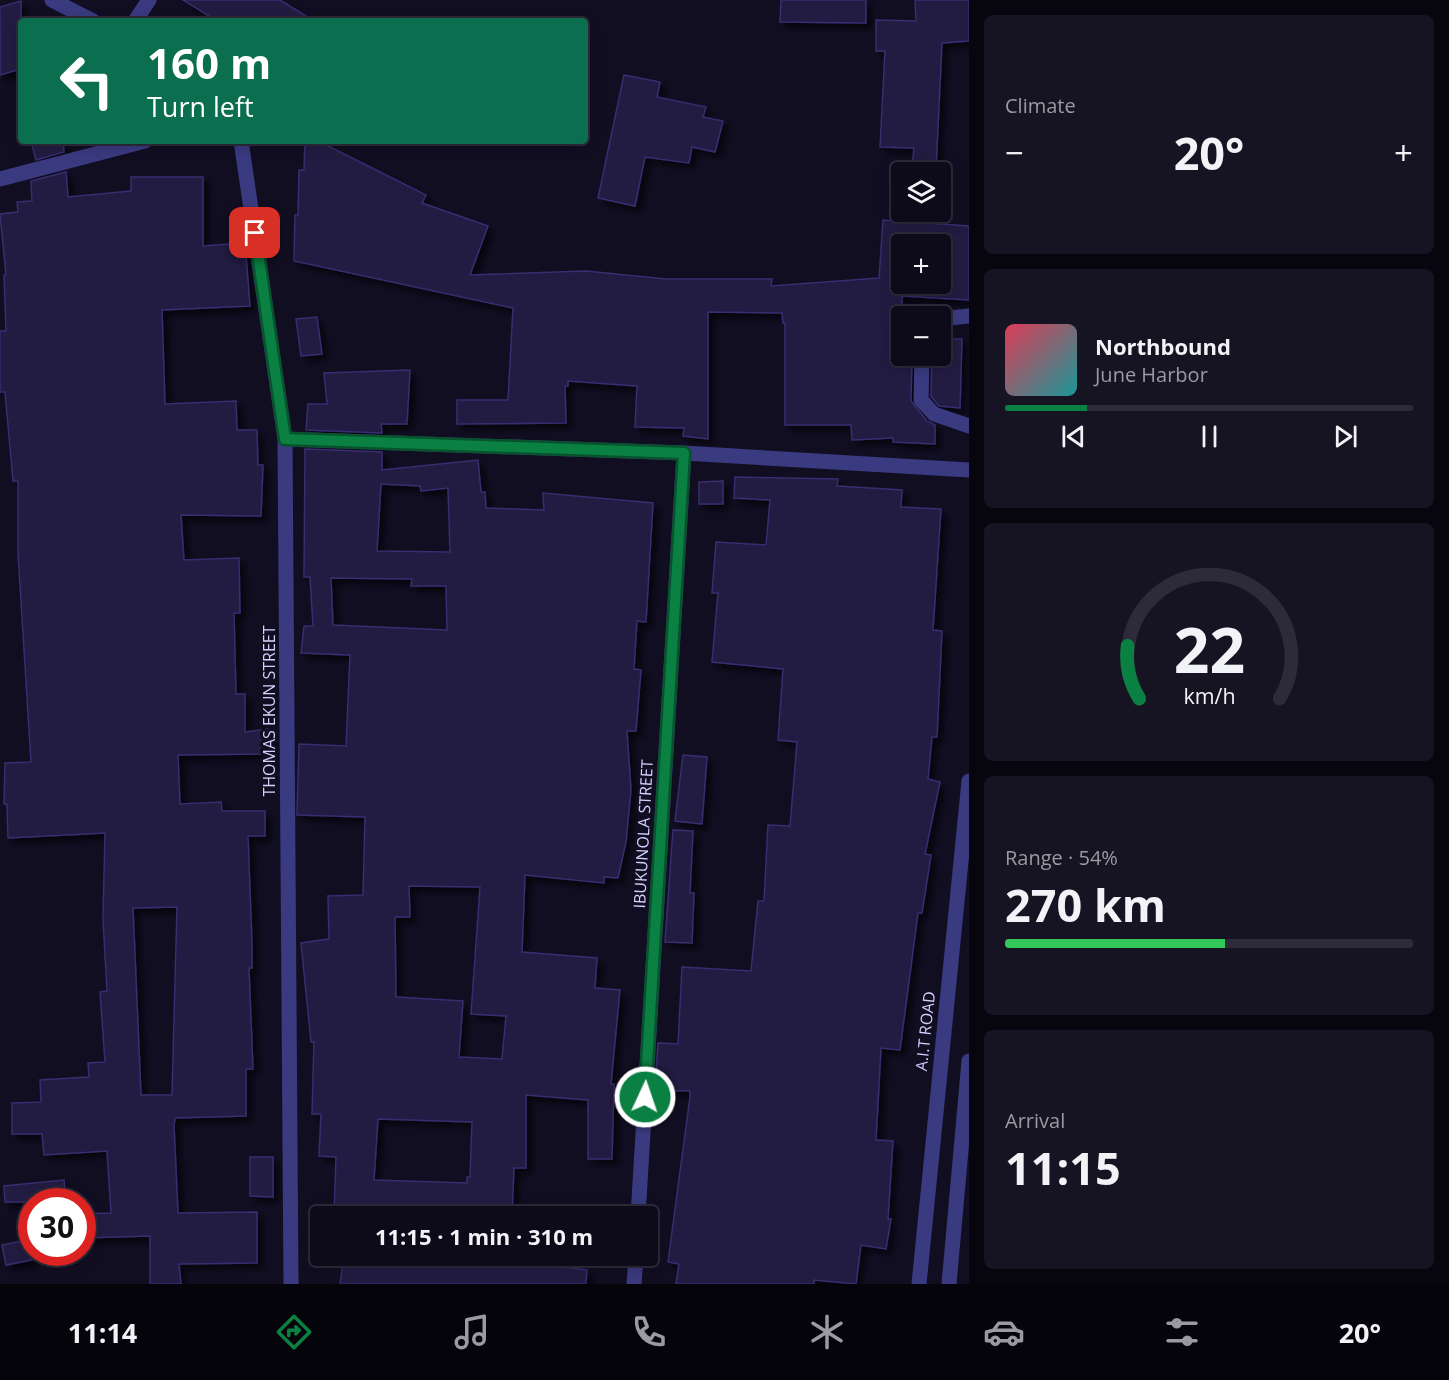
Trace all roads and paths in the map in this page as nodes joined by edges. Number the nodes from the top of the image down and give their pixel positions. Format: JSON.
{"nodes":[{"id":1,"x":52,"y":0,"type":"edge"},
{"id":2,"x":149,"y":0,"type":"edge"},
{"id":3,"x":87,"y":18,"type":"edge"},
{"id":4,"x":137,"y":18,"type":"edge"},
{"id":5,"x":134,"y":144,"type":"edge"},
{"id":6,"x":241,"y":144,"type":"edge"},
{"id":7,"x":0,"y":179,"type":"edge"},
{"id":8,"x":969,"y":316,"type":"edge"},
{"id":9,"x":951,"y":318,"type":"edge"},
{"id":10,"x":922,"y":366,"type":"edge"},
{"id":11,"x":969,"y":426,"type":"edge"},
{"id":12,"x":285,"y":439,"type":"junction"},
{"id":13,"x":684,"y":453,"type":"junction"},
{"id":14,"x":969,"y":470,"type":"edge"},
{"id":15,"x":969,"y":781,"type":"edge"},
{"id":16,"x":969,"y":1061,"type":"edge"},
{"id":17,"x":639,"y":1206,"type":"edge"},
{"id":18,"x":635,"y":1266,"type":"edge"},
{"id":19,"x":291,"y":1284,"type":"edge"},
{"id":20,"x":634,"y":1284,"type":"edge"},
{"id":21,"x":919,"y":1284,"type":"edge"},
{"id":22,"x":950,"y":1284,"type":"edge"}],
"edges":[{"from":1,"to":3,"type":"street"},
{"from":2,"to":4,"type":"street"},
{"from":5,"to":7,"type":"street"},
{"from":6,"to":12,"type":"street","name":"THOMAS EKUN STREET"},
{"from":8,"to":9,"type":"street"},
{"from":10,"to":11,"type":"street"},
{"from":12,"to":13,"type":"street"},
{"from":12,"to":19,"type":"street","name":"THOMAS EKUN STREET"},
{"from":13,"to":14,"type":"street"},
{"from":13,"to":17,"type":"street","name":"IBUKUNOLA STREET"},
{"from":15,"to":21,"type":"street","name":"A.I.T ROAD"},
{"from":16,"to":22,"type":"street"},
{"from":18,"to":20,"type":"street"}]}
